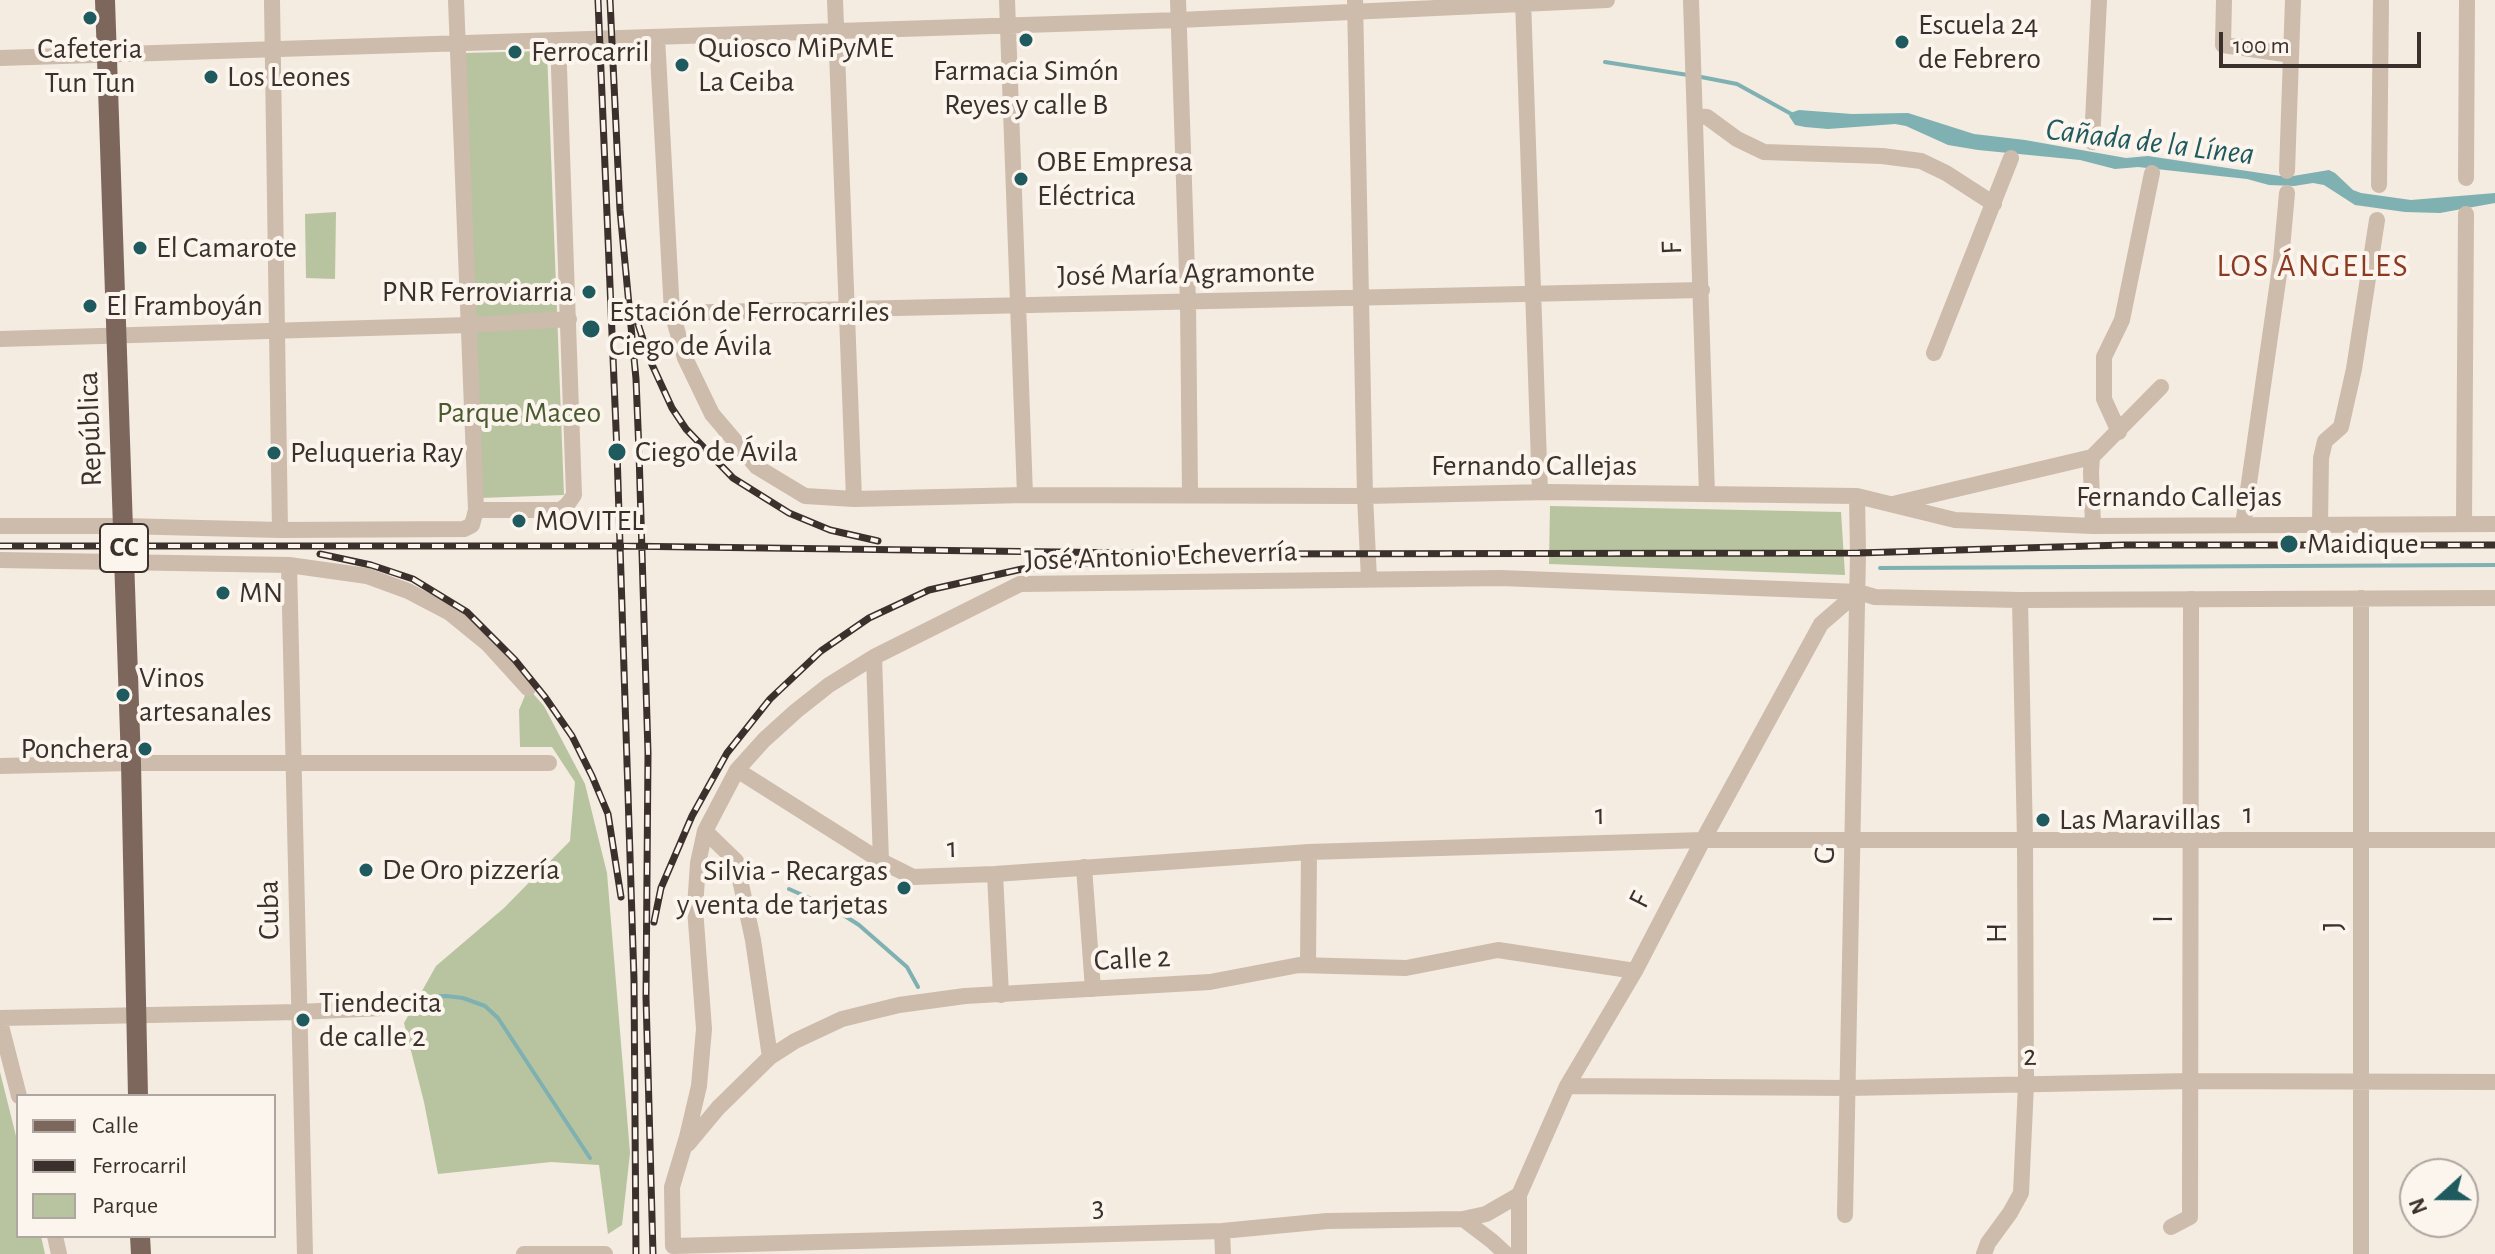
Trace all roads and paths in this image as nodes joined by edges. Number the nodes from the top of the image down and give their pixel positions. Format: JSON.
{"nodes":[{"id":1,"x":105,"y":0,"type":"edge"},
{"id":2,"x":272,"y":0,"type":"edge"},
{"id":3,"x":456,"y":0,"type":"edge"},
{"id":4,"x":835,"y":0,"type":"edge"},
{"id":5,"x":1007,"y":0,"type":"edge"},
{"id":6,"x":1178,"y":0,"type":"edge"},
{"id":7,"x":1607,"y":0,"type":"edge"},
{"id":8,"x":1691,"y":0,"type":"edge"},
{"id":9,"x":2099,"y":0,"type":"edge"},
{"id":10,"x":2224,"y":0,"type":"edge"},
{"id":11,"x":2293,"y":0,"type":"edge"},
{"id":12,"x":2381,"y":0,"type":"edge"},
{"id":13,"x":2467,"y":0,"type":"edge"},
{"id":14,"x":1523,"y":2,"type":"edge"},
{"id":15,"x":1355,"y":6,"type":"edge"},
{"id":16,"x":1179,"y":20,"type":"junction"},
{"id":17,"x":1008,"y":24,"type":"junction"},
{"id":18,"x":836,"y":30,"type":"junction"},
{"id":19,"x":657,"y":37,"type":"junction"},
{"id":20,"x":558,"y":40,"type":"junction"},
{"id":21,"x":458,"y":43,"type":"junction"},
{"id":22,"x":272,"y":48,"type":"junction"},
{"id":23,"x":107,"y":55,"type":"junction"},
{"id":24,"x":2291,"y":55,"type":"junction"},
{"id":25,"x":0,"y":58,"type":"edge"},
{"id":26,"x":1695,"y":110,"type":"junction"},
{"id":27,"x":2092,"y":142,"type":"dead end"},
{"id":28,"x":2011,"y":158,"type":"dead end"},
{"id":29,"x":2287,"y":171,"type":"dead end"},
{"id":30,"x":2152,"y":173,"type":"dead end"},
{"id":31,"x":2466,"y":178,"type":"dead end"},
{"id":32,"x":2379,"y":185,"type":"dead end"},
{"id":33,"x":2287,"y":193,"type":"dead end"},
{"id":34,"x":1994,"y":204,"type":"junction"},
{"id":35,"x":2466,"y":214,"type":"dead end"},
{"id":36,"x":2377,"y":220,"type":"dead end"},
{"id":37,"x":1702,"y":290,"type":"junction"},
{"id":38,"x":1534,"y":294,"type":"junction"},
{"id":39,"x":1362,"y":298,"type":"junction"},
{"id":40,"x":1188,"y":303,"type":"junction"},
{"id":41,"x":1018,"y":305,"type":"junction"},
{"id":42,"x":845,"y":309,"type":"junction"},
{"id":43,"x":672,"y":313,"type":"junction"},
{"id":44,"x":569,"y":319,"type":"junction"},
{"id":45,"x":469,"y":325,"type":"junction"},
{"id":46,"x":277,"y":330,"type":"junction"},
{"id":47,"x":117,"y":335,"type":"junction"},
{"id":48,"x":0,"y":339,"type":"edge"},
{"id":49,"x":1934,"y":353,"type":"dead end"},
{"id":50,"x":2161,"y":387,"type":"dead end"},
{"id":51,"x":2119,"y":432,"type":"junction"},
{"id":52,"x":2092,"y":457,"type":"junction"},
{"id":53,"x":1540,"y":492,"type":"junction"},
{"id":54,"x":1190,"y":494,"type":"junction"},
{"id":55,"x":1707,"y":494,"type":"junction"},
{"id":56,"x":1025,"y":495,"type":"junction"},
{"id":57,"x":1365,"y":496,"type":"junction"},
{"id":58,"x":1857,"y":496,"type":"junction"},
{"id":59,"x":854,"y":499,"type":"junction"},
{"id":60,"x":1890,"y":505,"type":"junction"},
{"id":61,"x":476,"y":510,"type":"junction"},
{"id":62,"x":2464,"y":524,"type":"junction"},
{"id":63,"x":2495,"y":524,"type":"edge"},
{"id":64,"x":2243,"y":525,"type":"junction"},
{"id":65,"x":2320,"y":525,"type":"junction"},
{"id":66,"x":0,"y":526,"type":"edge"},
{"id":67,"x":123,"y":526,"type":"junction"},
{"id":68,"x":2093,"y":526,"type":"junction"},
{"id":69,"x":280,"y":530,"type":"junction"},
{"id":70,"x":0,"y":560,"type":"edge"},
{"id":71,"x":125,"y":562,"type":"junction"},
{"id":72,"x":289,"y":565,"type":"junction"},
{"id":73,"x":1369,"y":579,"type":"junction"},
{"id":74,"x":1858,"y":592,"type":"junction"},
{"id":75,"x":2361,"y":598,"type":"junction"},
{"id":76,"x":2495,"y":598,"type":"edge"},
{"id":77,"x":2191,"y":599,"type":"junction"},
{"id":78,"x":2020,"y":600,"type":"junction"},
{"id":79,"x":874,"y":657,"type":"junction"},
{"id":80,"x":528,"y":688,"type":"dead end"},
{"id":81,"x":293,"y":762,"type":"junction"},
{"id":82,"x":131,"y":763,"type":"junction"},
{"id":83,"x":549,"y":763,"type":"dead end"},
{"id":84,"x":0,"y":766,"type":"edge"},
{"id":85,"x":737,"y":770,"type":"junction"},
{"id":86,"x":705,"y":831,"type":"junction"},
{"id":87,"x":1853,"y":839,"type":"junction"},
{"id":88,"x":1703,"y":840,"type":"junction"},
{"id":89,"x":2495,"y":840,"type":"edge"},
{"id":90,"x":2025,"y":841,"type":"junction"},
{"id":91,"x":2361,"y":841,"type":"junction"},
{"id":92,"x":2191,"y":842,"type":"junction"},
{"id":93,"x":1309,"y":852,"type":"junction"},
{"id":94,"x":881,"y":861,"type":"junction"},
{"id":95,"x":1084,"y":867,"type":"junction"},
{"id":96,"x":995,"y":874,"type":"junction"},
{"id":97,"x":1308,"y":964,"type":"junction"},
{"id":98,"x":1635,"y":971,"type":"junction"},
{"id":99,"x":1093,"y":989,"type":"junction"},
{"id":100,"x":1001,"y":995,"type":"junction"},
{"id":101,"x":382,"y":1008,"type":"dead end"},
{"id":102,"x":299,"y":1012,"type":"junction"},
{"id":103,"x":136,"y":1014,"type":"junction"},
{"id":104,"x":0,"y":1020,"type":"edge"},
{"id":105,"x":770,"y":1057,"type":"junction"},
{"id":106,"x":2190,"y":1081,"type":"junction"},
{"id":107,"x":2361,"y":1082,"type":"junction"},
{"id":108,"x":2495,"y":1082,"type":"edge"},
{"id":109,"x":2026,"y":1084,"type":"junction"},
{"id":110,"x":1567,"y":1086,"type":"junction"},
{"id":111,"x":1848,"y":1088,"type":"junction"},
{"id":112,"x":18,"y":1094,"type":"edge"},
{"id":113,"x":138,"y":1094,"type":"edge"},
{"id":114,"x":682,"y":1151,"type":"junction"},
{"id":115,"x":1519,"y":1195,"type":"junction"},
{"id":116,"x":1845,"y":1215,"type":"dead end"},
{"id":117,"x":1463,"y":1219,"type":"junction"},
{"id":118,"x":2171,"y":1227,"type":"dead end"},
{"id":119,"x":1222,"y":1231,"type":"junction"},
{"id":120,"x":673,"y":1246,"type":"joint"},
{"id":121,"x":862,"y":1248,"type":"edge"},
{"id":122,"x":604,"y":1253,"type":"edge"},
{"id":123,"x":305,"y":1254,"type":"edge"},
{"id":124,"x":524,"y":1254,"type":"edge"},
{"id":125,"x":1223,"y":1254,"type":"edge"},
{"id":126,"x":1506,"y":1254,"type":"edge"},
{"id":127,"x":1519,"y":1254,"type":"edge"},
{"id":128,"x":1984,"y":1254,"type":"edge"},
{"id":129,"x":2361,"y":1254,"type":"edge"}],
"edges":[{"from":1,"to":23,"type":"main road","name":"República","number":"CC"},
{"from":2,"to":22,"type":"street"},
{"from":3,"to":21,"type":"street"},
{"from":4,"to":18,"type":"street"},
{"from":5,"to":17,"type":"street"},
{"from":6,"to":16,"type":"street"},
{"from":7,"to":14,"type":"street"},
{"from":8,"to":26,"type":"street","name":"F"},
{"from":9,"to":27,"type":"street"},
{"from":10,"to":24,"type":"street"},
{"from":11,"to":24,"type":"street"},
{"from":12,"to":32,"type":"street"},
{"from":13,"to":31,"type":"street"},
{"from":14,"to":15,"type":"street"},
{"from":14,"to":38,"type":"street"},
{"from":15,"to":16,"type":"street"},
{"from":15,"to":39,"type":"street"},
{"from":16,"to":17,"type":"street"},
{"from":16,"to":40,"type":"street"},
{"from":17,"to":18,"type":"street"},
{"from":17,"to":41,"type":"street"},
{"from":18,"to":19,"type":"street"},
{"from":18,"to":42,"type":"street"},
{"from":19,"to":20,"type":"street"},
{"from":19,"to":43,"type":"street","name":"Fernando Callejas"},
{"from":20,"to":21,"type":"street"},
{"from":20,"to":44,"type":"street"},
{"from":21,"to":22,"type":"street"},
{"from":21,"to":45,"type":"street"},
{"from":22,"to":23,"type":"street"},
{"from":22,"to":46,"type":"street"},
{"from":23,"to":25,"type":"street"},
{"from":23,"to":47,"type":"main road","name":"República","number":"CC"},
{"from":24,"to":29,"type":"street"},
{"from":26,"to":34,"type":"street"},
{"from":26,"to":37,"type":"street","name":"F"},
{"from":28,"to":34,"type":"street"},
{"from":30,"to":51,"type":"street"},
{"from":33,"to":64,"type":"street"},
{"from":34,"to":49,"type":"street"},
{"from":35,"to":62,"type":"street"},
{"from":36,"to":65,"type":"street"},
{"from":37,"to":38,"type":"street","name":"José María Agramonte"},
{"from":37,"to":55,"type":"street","name":"F"},
{"from":38,"to":39,"type":"street","name":"José María Agramonte"},
{"from":38,"to":53,"type":"street"},
{"from":39,"to":40,"type":"street","name":"José María Agramonte"},
{"from":39,"to":57,"type":"street"},
{"from":40,"to":41,"type":"street","name":"José María Agramonte"},
{"from":40,"to":54,"type":"street"},
{"from":41,"to":42,"type":"street","name":"José María Agramonte"},
{"from":41,"to":56,"type":"street"},
{"from":42,"to":43,"type":"street","name":"José María Agramonte"},
{"from":42,"to":59,"type":"street"},
{"from":43,"to":59,"type":"street","name":"Fernando Callejas"},
{"from":44,"to":45,"type":"street"},
{"from":44,"to":61,"type":"street"},
{"from":45,"to":46,"type":"street"},
{"from":45,"to":61,"type":"street"},
{"from":46,"to":47,"type":"street"},
{"from":46,"to":69,"type":"street"},
{"from":47,"to":48,"type":"street"},
{"from":47,"to":67,"type":"main road","name":"República","number":"CC"},
{"from":50,"to":51,"type":"street"},
{"from":51,"to":52,"type":"street"},
{"from":52,"to":60,"type":"street"},
{"from":52,"to":68,"type":"street"},
{"from":53,"to":55,"type":"street","name":"Fernando Callejas"},
{"from":53,"to":57,"type":"street","name":"Fernando Callejas"},
{"from":54,"to":56,"type":"street","name":"Fernando Callejas"},
{"from":54,"to":57,"type":"street","name":"Fernando Callejas"},
{"from":55,"to":58,"type":"street","name":"Fernando Callejas"},
{"from":56,"to":59,"type":"street","name":"Fernando Callejas"},
{"from":57,"to":73,"type":"street"},
{"from":58,"to":60,"type":"street","name":"Fernando Callejas"},
{"from":58,"to":74,"type":"street","name":"G"},
{"from":60,"to":68,"type":"street","name":"Fernando Callejas"},
{"from":61,"to":69,"type":"street"},
{"from":62,"to":63,"type":"street","name":"Fernando Callejas"},
{"from":62,"to":65,"type":"street","name":"Fernando Callejas"},
{"from":64,"to":65,"type":"street","name":"Fernando Callejas"},
{"from":64,"to":68,"type":"street","name":"Fernando Callejas"},
{"from":66,"to":67,"type":"street"},
{"from":67,"to":69,"type":"street"},
{"from":67,"to":71,"type":"main road","name":"República","number":"CC"},
{"from":70,"to":71,"type":"street"},
{"from":71,"to":72,"type":"street"},
{"from":71,"to":82,"type":"main road","name":"República","number":"CC"},
{"from":72,"to":80,"type":"street"},
{"from":72,"to":81,"type":"street","name":"Cuba"},
{"from":73,"to":74,"type":"street","name":"José Antonio Echeverría"},
{"from":73,"to":79,"type":"street","name":"José Antonio Echeverría"},
{"from":74,"to":78,"type":"street"},
{"from":74,"to":87,"type":"street","name":"G"},
{"from":74,"to":88,"type":"street","name":"F"},
{"from":75,"to":76,"type":"street"},
{"from":75,"to":77,"type":"street"},
{"from":75,"to":91,"type":"street","name":"J"},
{"from":77,"to":78,"type":"street"},
{"from":77,"to":92,"type":"street","name":"I"},
{"from":78,"to":90,"type":"street","name":"H"},
{"from":79,"to":85,"type":"street","name":"José Antonio Echeverría"},
{"from":79,"to":94,"type":"street"},
{"from":81,"to":82,"type":"street"},
{"from":81,"to":83,"type":"street"},
{"from":81,"to":102,"type":"street","name":"Cuba"},
{"from":82,"to":84,"type":"street"},
{"from":82,"to":103,"type":"main road","name":"República","number":"CC"},
{"from":85,"to":86,"type":"street","name":"José Antonio Echeverría"},
{"from":85,"to":94,"type":"street","name":"1"},
{"from":86,"to":105,"type":"street"},
{"from":86,"to":114,"type":"street","name":"José Antonio Echeverría"},
{"from":87,"to":88,"type":"street","name":"1"},
{"from":87,"to":90,"type":"street","name":"1"},
{"from":87,"to":111,"type":"street","name":"G"},
{"from":88,"to":93,"type":"street","name":"1"},
{"from":88,"to":98,"type":"street","name":"F"},
{"from":89,"to":91,"type":"street","name":"1"},
{"from":90,"to":92,"type":"street","name":"1"},
{"from":90,"to":109,"type":"street","name":"H"},
{"from":91,"to":92,"type":"street","name":"1"},
{"from":91,"to":107,"type":"street","name":"J"},
{"from":92,"to":106,"type":"street","name":"I"},
{"from":93,"to":95,"type":"street","name":"1"},
{"from":93,"to":97,"type":"street"},
{"from":94,"to":96,"type":"street","name":"1"},
{"from":95,"to":96,"type":"street","name":"1"},
{"from":95,"to":99,"type":"street"},
{"from":96,"to":100,"type":"street"},
{"from":97,"to":98,"type":"street","name":"Calle 2"},
{"from":97,"to":99,"type":"street","name":"Calle 2"},
{"from":98,"to":110,"type":"street","name":"F"},
{"from":99,"to":100,"type":"street","name":"Calle 2"},
{"from":100,"to":105,"type":"street","name":"Calle 2"},
{"from":101,"to":102,"type":"street"},
{"from":102,"to":103,"type":"street"},
{"from":102,"to":123,"type":"street","name":"Cuba"},
{"from":103,"to":104,"type":"street"},
{"from":103,"to":113,"type":"main road","name":"República","number":"CC"},
{"from":104,"to":112,"type":"street"},
{"from":105,"to":114,"type":"street","name":"Calle 2"},
{"from":106,"to":107,"type":"street","name":"2"},
{"from":106,"to":109,"type":"street","name":"2"},
{"from":106,"to":118,"type":"street","name":"I"},
{"from":107,"to":108,"type":"street","name":"2"},
{"from":107,"to":129,"type":"street","name":"J"},
{"from":109,"to":111,"type":"street","name":"2"},
{"from":109,"to":128,"type":"street","name":"H"},
{"from":110,"to":111,"type":"street","name":"2"},
{"from":110,"to":115,"type":"street","name":"F"},
{"from":111,"to":116,"type":"street","name":"G"},
{"from":114,"to":120,"type":"street","name":"José Antonio Echeverría"},
{"from":115,"to":117,"type":"street","name":"3"},
{"from":115,"to":127,"type":"street","name":"F"},
{"from":117,"to":119,"type":"street","name":"3"},
{"from":117,"to":126,"type":"street"},
{"from":119,"to":121,"type":"street","name":"3"},
{"from":119,"to":125,"type":"street"},
{"from":120,"to":121,"type":"street","name":"3"},
{"from":122,"to":124,"type":"street"}]}
